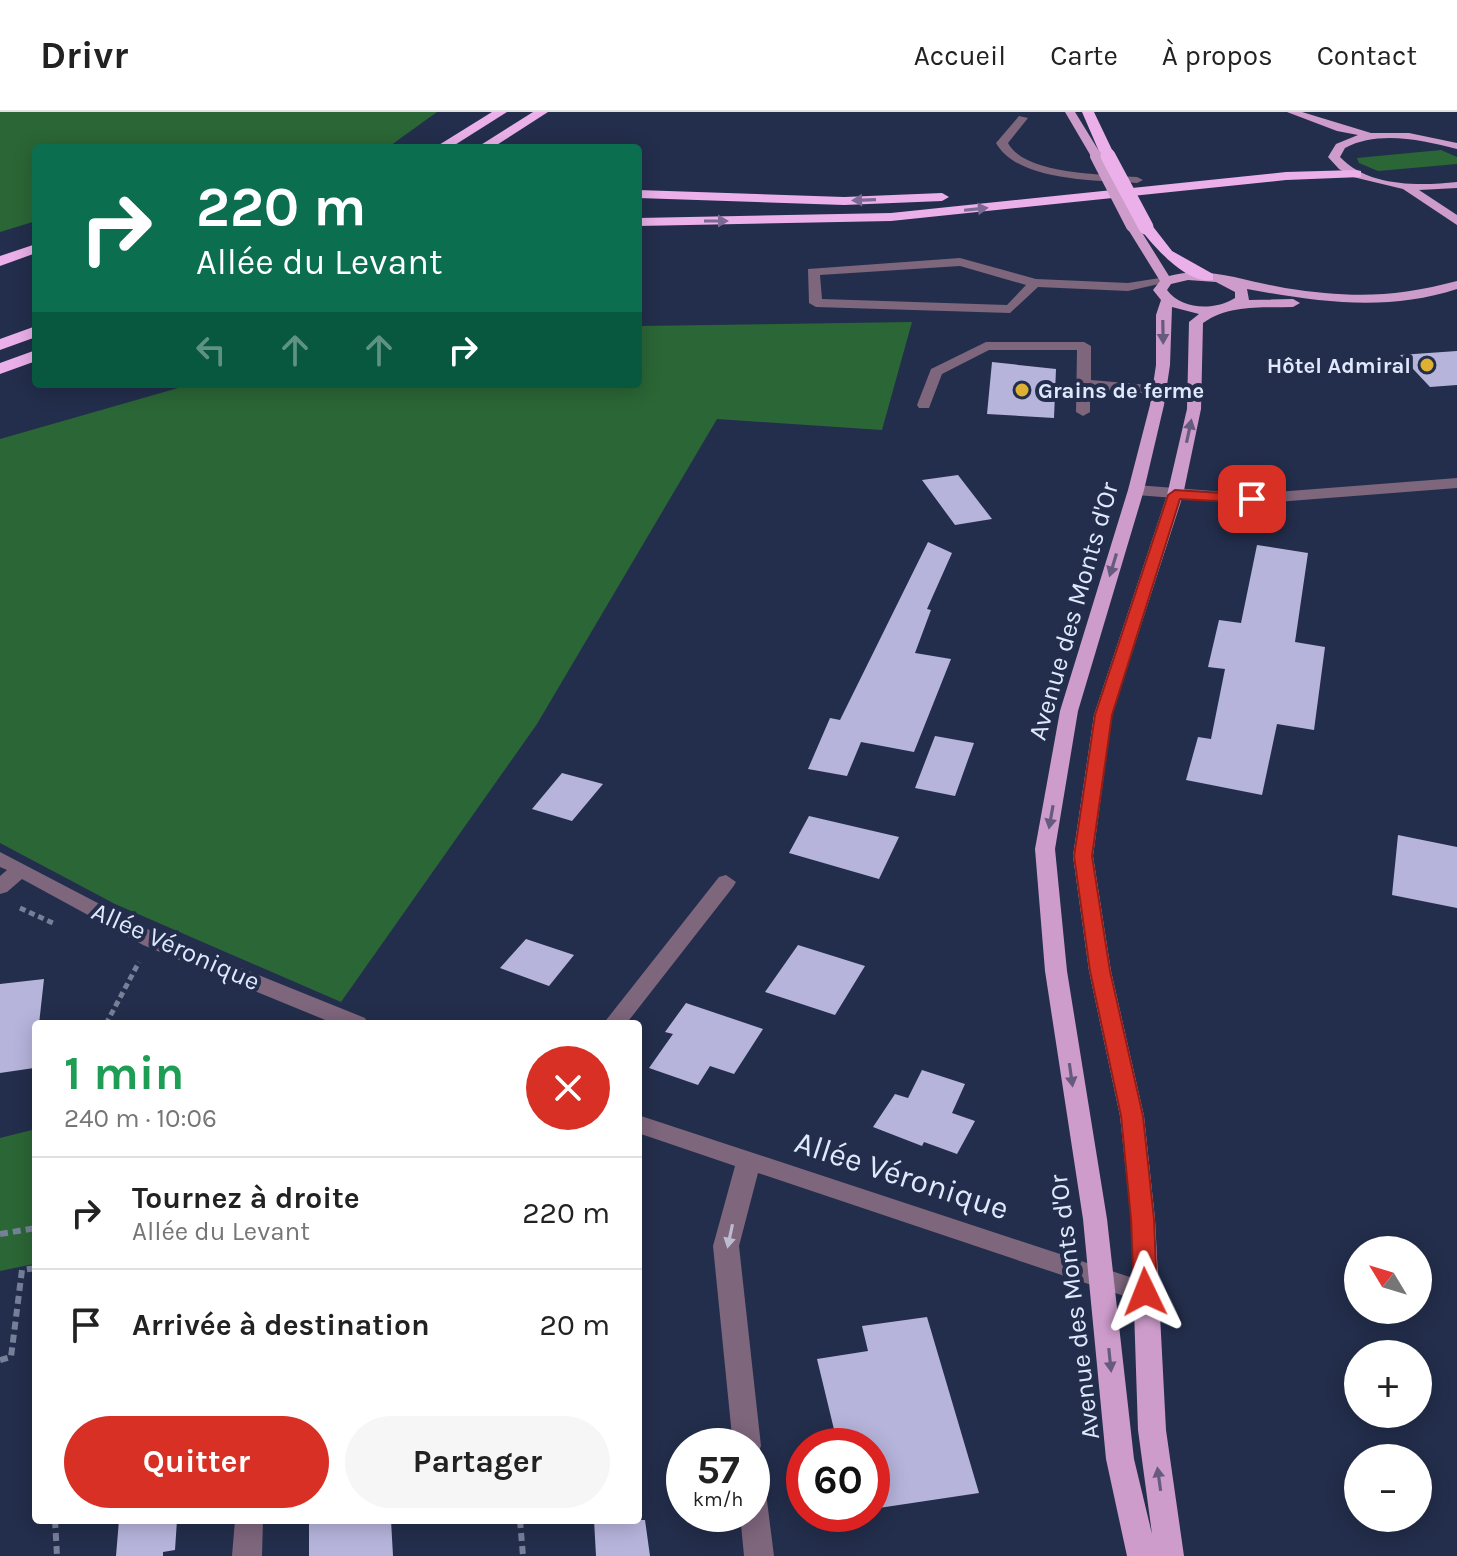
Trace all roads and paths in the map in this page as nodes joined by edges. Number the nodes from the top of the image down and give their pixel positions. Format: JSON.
{"nodes":[{"id":1,"x":501,"y":112,"type":"edge"},
{"id":2,"x":542,"y":112,"type":"edge"},
{"id":3,"x":1070,"y":112,"type":"edge"},
{"id":4,"x":1088,"y":112,"type":"edge"},
{"id":5,"x":1281,"y":112,"type":"edge"},
{"id":6,"x":1292,"y":112,"type":"edge"},
{"id":7,"x":1023,"y":118,"type":"dead end"},
{"id":8,"x":1386,"y":135,"type":"junction"},
{"id":9,"x":448,"y":144,"type":"edge"},
{"id":10,"x":490,"y":144,"type":"edge"},
{"id":11,"x":1455,"y":145,"type":"edge"},
{"id":12,"x":1336,"y":152,"type":"junction"},
{"id":13,"x":1102,"y":156,"type":"junction"},
{"id":14,"x":1356,"y":174,"type":"junction"},
{"id":15,"x":1137,"y":180,"type":"junction"},
{"id":16,"x":1457,"y":185,"type":"edge"},
{"id":17,"x":1402,"y":186,"type":"junction"},
{"id":18,"x":642,"y":194,"type":"edge"},
{"id":19,"x":1457,"y":221,"type":"edge"},
{"id":20,"x":642,"y":222,"type":"edge"},
{"id":21,"x":1139,"y":226,"type":"junction"},
{"id":22,"x":32,"y":249,"type":"edge"},
{"id":23,"x":0,"y":261,"type":"edge"},
{"id":24,"x":1208,"y":277,"type":"junction"},
{"id":25,"x":1228,"y":282,"type":"junction"},
{"id":26,"x":1035,"y":283,"type":"junction"},
{"id":27,"x":1457,"y":285,"type":"edge"},
{"id":28,"x":1165,"y":292,"type":"junction"},
{"id":29,"x":1457,"y":297,"type":"edge"},
{"id":30,"x":1237,"y":304,"type":"junction"},
{"id":31,"x":1213,"y":310,"type":"junction"},
{"id":32,"x":32,"y":333,"type":"edge"},
{"id":33,"x":0,"y":345,"type":"edge"},
{"id":34,"x":32,"y":357,"type":"edge"},
{"id":35,"x":0,"y":369,"type":"edge"},
{"id":36,"x":32,"y":372,"type":"edge"},
{"id":37,"x":0,"y":383,"type":"edge"},
{"id":38,"x":1085,"y":384,"type":"junction"},
{"id":39,"x":1159,"y":391,"type":"junction"},
{"id":40,"x":1195,"y":393,"type":"junction"},
{"id":41,"x":924,"y":405,"type":"dead end"},
{"id":42,"x":1083,"y":412,"type":"dead end"},
{"id":43,"x":1457,"y":483,"type":"edge"},
{"id":44,"x":1136,"y":490,"type":"junction"},
{"id":45,"x":1175,"y":495,"type":"junction"},
{"id":46,"x":0,"y":858,"type":"edge"},
{"id":47,"x":20,"y":870,"type":"junction"},
{"id":48,"x":726,"y":882,"type":"dead end"},
{"id":49,"x":0,"y":887,"type":"edge"},
{"id":50,"x":151,"y":940,"type":"junction"},
{"id":51,"x":318,"y":1018,"type":"edge"},
{"id":52,"x":108,"y":1020,"type":"edge"},
{"id":53,"x":617,"y":1020,"type":"edge"},
{"id":54,"x":642,"y":1125,"type":"edge"},
{"id":55,"x":749,"y":1160,"type":"junction"},
{"id":56,"x":32,"y":1229,"type":"edge"},
{"id":57,"x":0,"y":1234,"type":"edge"},
{"id":58,"x":32,"y":1269,"type":"edge"},
{"id":59,"x":1101,"y":1276,"type":"junction"},
{"id":60,"x":1145,"y":1292,"type":"junction"},
{"id":61,"x":0,"y":1360,"type":"edge"},
{"id":62,"x":745,"y":1428,"type":"edge"},
{"id":63,"x":55,"y":1524,"type":"edge"},
{"id":64,"x":249,"y":1524,"type":"edge"},
{"id":65,"x":520,"y":1524,"type":"edge"},
{"id":66,"x":756,"y":1532,"type":"edge"},
{"id":67,"x":57,"y":1556,"type":"edge"},
{"id":68,"x":247,"y":1556,"type":"edge"},
{"id":69,"x":523,"y":1556,"type":"edge"},
{"id":70,"x":759,"y":1556,"type":"edge"},
{"id":71,"x":1142,"y":1556,"type":"edge"},
{"id":72,"x":1169,"y":1556,"type":"edge"}],
"edges":[{"from":1,"to":9,"type":"highway"},
{"from":2,"to":10,"type":"highway"},
{"from":3,"to":13,"type":"main road"},
{"from":4,"to":13,"type":"highway"},
{"from":5,"to":12,"type":"main road"},
{"from":6,"to":8,"type":"main road"},
{"from":7,"to":15,"type":"street"},
{"from":8,"to":11,"type":"main road"},
{"from":8,"to":12,"type":"main road"},
{"from":12,"to":14,"type":"main road"},
{"from":12,"to":15,"type":"highway"},
{"from":13,"to":21,"type":"highway","bridge":true},
{"from":14,"to":17,"type":"main road"},
{"from":20,"to":14,"type":"highway","one_way":true},
{"from":15,"to":18,"type":"highway","one_way":true},
{"from":16,"to":17,"type":"main road"},
{"from":17,"to":19,"type":"main road"},
{"from":21,"to":24,"type":"highway"},
{"from":21,"to":28,"type":"main road"},
{"from":22,"to":23,"type":"highway"},
{"from":24,"to":25,"type":"main road"},
{"from":24,"to":28,"type":"main road"},
{"from":25,"to":27,"type":"main road"},
{"from":25,"to":30,"type":"main road"},
{"from":26,"to":26,"type":"street"},
{"from":26,"to":28,"type":"street"},
{"from":28,"to":31,"type":"main road"},
{"from":28,"to":39,"type":"main road","name":"Avenue des Monts d'Or","one_way":true},
{"from":29,"to":30,"type":"main road"},
{"from":30,"to":31,"type":"main road"},
{"from":31,"to":40,"type":"main road"},
{"from":32,"to":33,"type":"highway"},
{"from":34,"to":35,"type":"highway"},
{"from":36,"to":37,"type":"highway"},
{"from":38,"to":39,"type":"street"},
{"from":38,"to":41,"type":"street"},
{"from":38,"to":42,"type":"street"},
{"from":39,"to":40,"type":"street"},
{"from":39,"to":44,"type":"main road","name":"Avenue des Monts d'Or"},
{"from":45,"to":40,"type":"main road","one_way":true},
{"from":43,"to":45,"type":"street"},
{"from":44,"to":45,"type":"street"},
{"from":44,"to":59,"type":"main road","name":"Avenue des Monts d'Or","one_way":true},
{"from":45,"to":60,"type":"main road"},
{"from":46,"to":47,"type":"street","name":"Allée Véronique"},
{"from":47,"to":49,"type":"street"},
{"from":47,"to":50,"type":"street","name":"Allée Véronique"},
{"from":48,"to":53,"type":"street"},
{"from":50,"to":51,"type":"street","name":"Allée Véronique"},
{"from":50,"to":52,"type":"path"},
{"from":54,"to":55,"type":"street","name":"Allée Véronique"},
{"from":55,"to":59,"type":"street","name":"Allée Véronique"},
{"from":55,"to":62,"type":"street","one_way":true},
{"from":56,"to":57,"type":"path"},
{"from":58,"to":61,"type":"path"},
{"from":59,"to":60,"type":"street","name":"Allée Véronique"},
{"from":59,"to":71,"type":"main road","name":"Avenue des Monts d'Or","one_way":true},
{"from":72,"to":60,"type":"main road","one_way":true},
{"from":63,"to":67,"type":"path"},
{"from":64,"to":68,"type":"street"},
{"from":65,"to":69,"type":"path"},
{"from":66,"to":70,"type":"street"}]}
